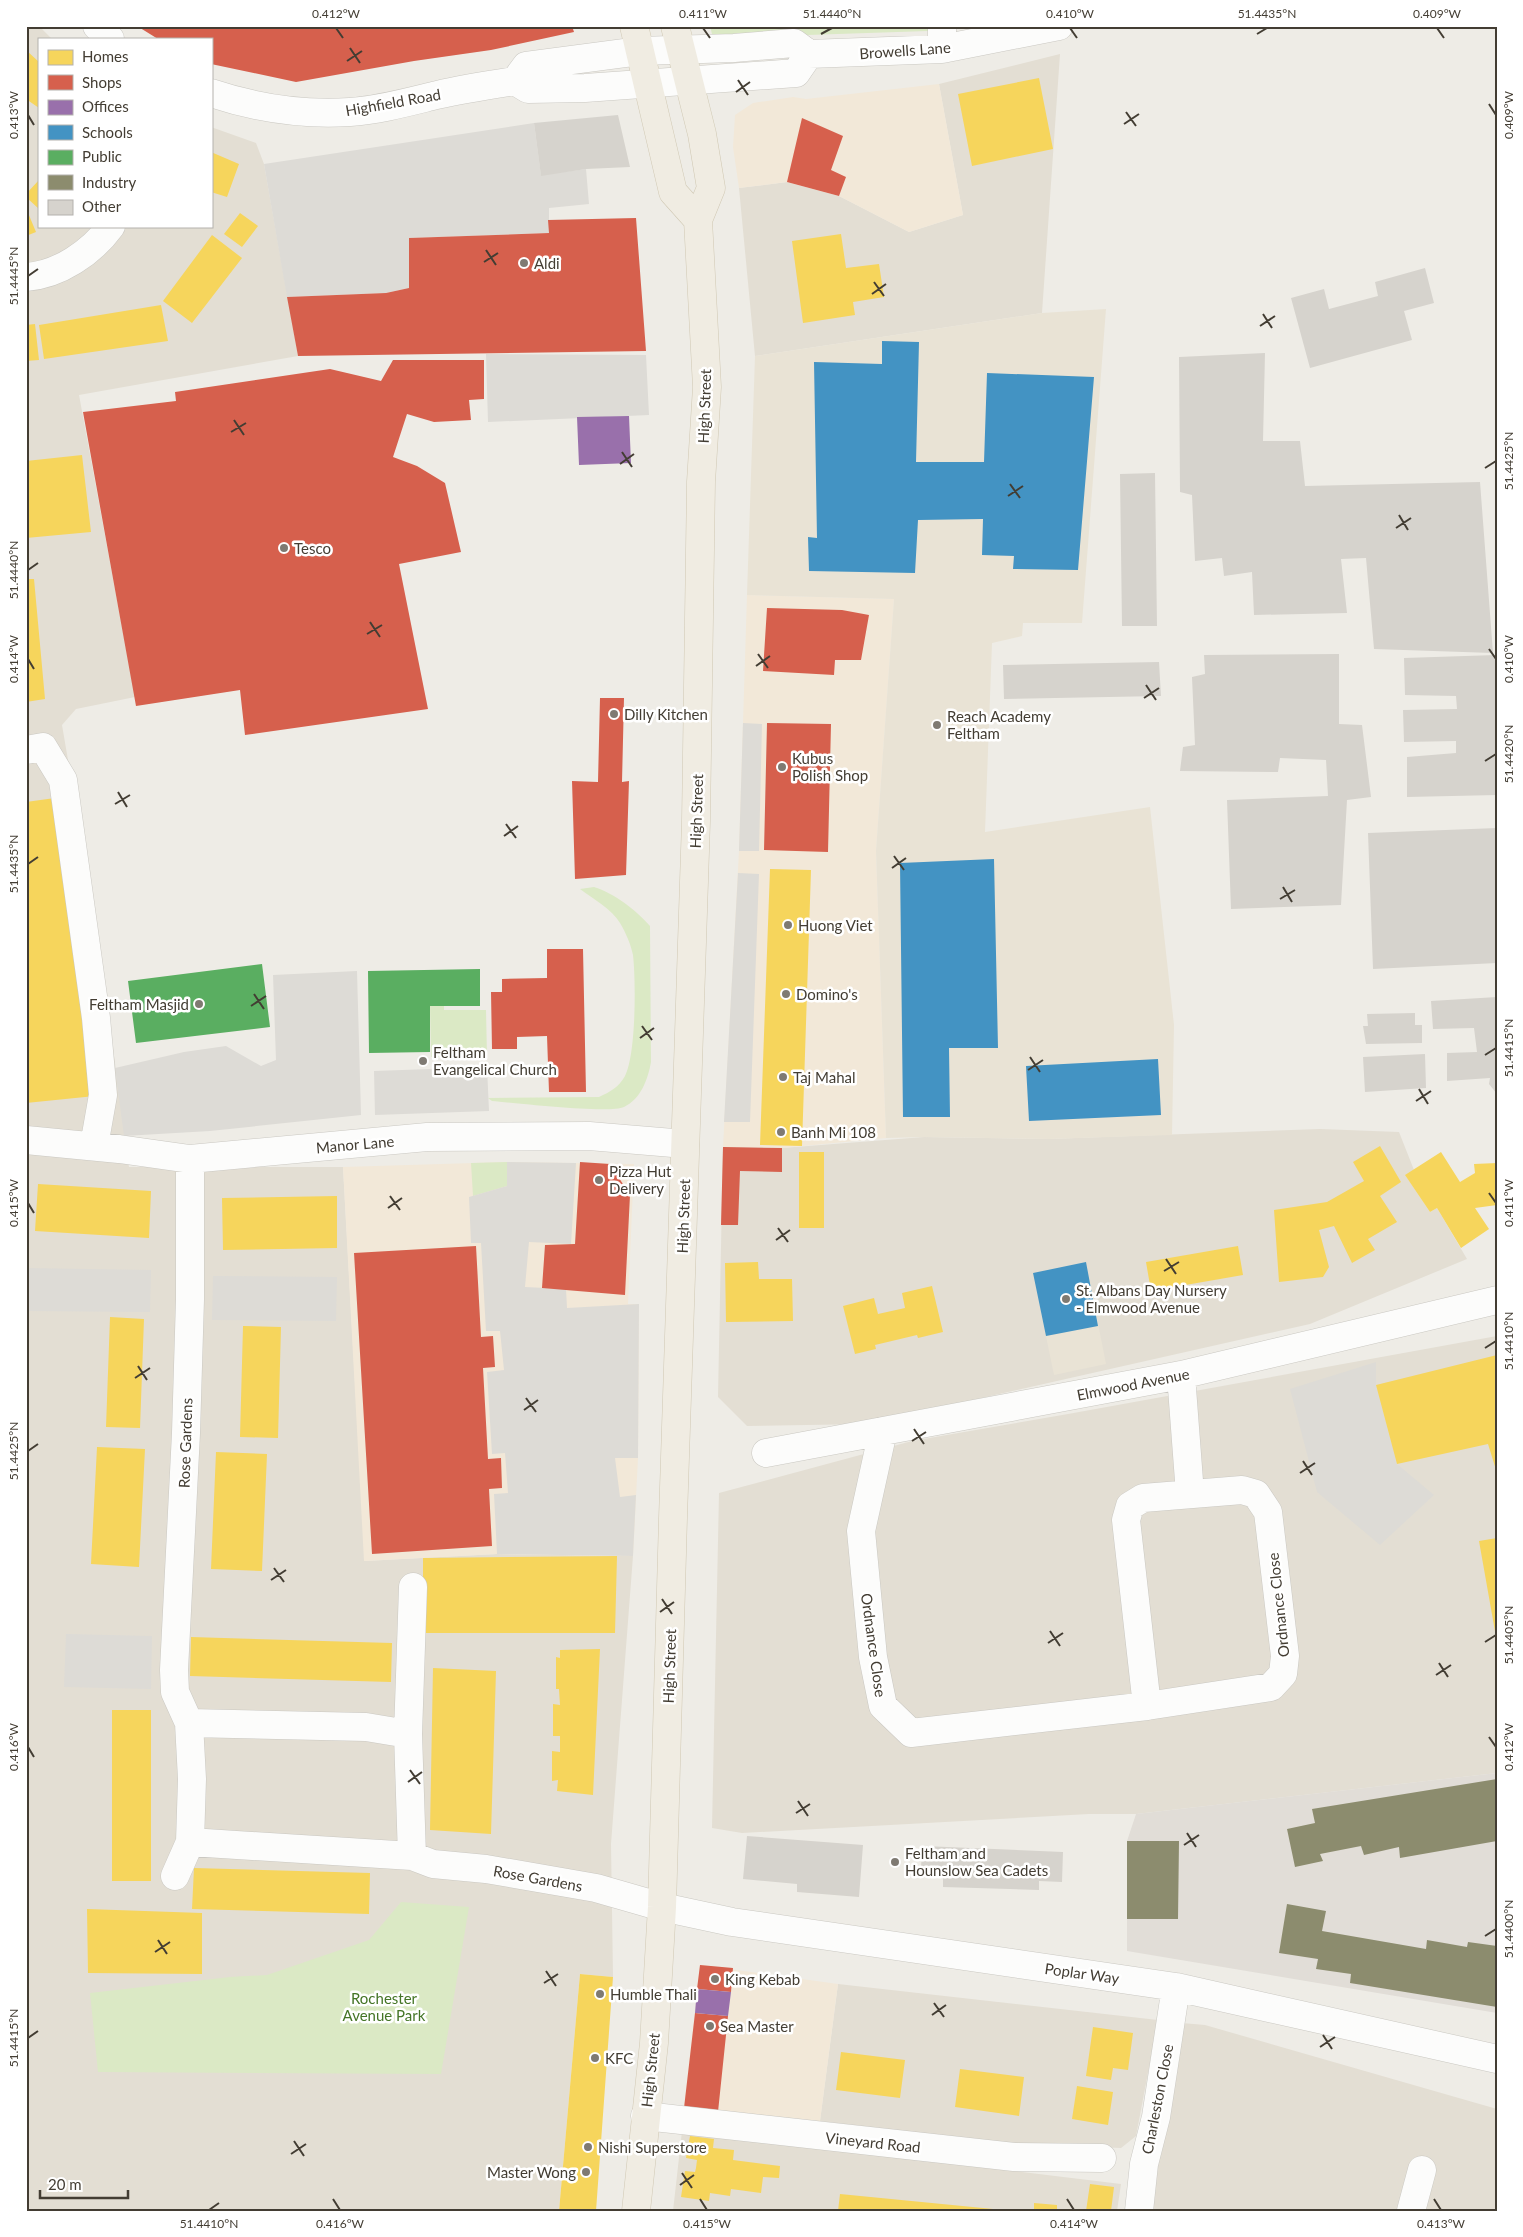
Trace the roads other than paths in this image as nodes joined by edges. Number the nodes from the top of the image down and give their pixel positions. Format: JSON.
{"nodes":[{"id":1,"x":97,"y":26,"type":"edge"},
{"id":2,"x":1059,"y":26,"type":"edge"},
{"id":3,"x":678,"y":37,"type":"edge"},
{"id":4,"x":109,"y":38,"type":"edge"},
{"id":5,"x":942,"y":38,"type":"edge"},
{"id":6,"x":637,"y":39,"type":"edge"},
{"id":7,"x":809,"y":54,"type":"junction"},
{"id":8,"x":515,"y":81,"type":"junction"},
{"id":9,"x":689,"y":82,"type":"junction"},
{"id":10,"x":648,"y":85,"type":"junction"},
{"id":11,"x":212,"y":93,"type":"edge"},
{"id":12,"x":698,"y":220,"type":"junction"},
{"id":13,"x":109,"y":228,"type":"edge"},
{"id":14,"x":26,"y":277,"type":"edge"},
{"id":15,"x":26,"y":750,"type":"edge"},
{"id":16,"x":26,"y":1140,"type":"edge"},
{"id":17,"x":685,"y":1144,"type":"junction"},
{"id":18,"x":94,"y":1146,"type":"junction"},
{"id":19,"x":190,"y":1159,"type":"junction"},
{"id":20,"x":1497,"y":1300,"type":"edge"},
{"id":21,"x":1181,"y":1375,"type":"junction"},
{"id":22,"x":883,"y":1431,"type":"junction"},
{"id":23,"x":766,"y":1453,"type":"dead end"},
{"id":24,"x":1190,"y":1494,"type":"junction"},
{"id":25,"x":413,"y":1587,"type":"dead end"},
{"id":26,"x":1147,"y":1706,"type":"junction"},
{"id":27,"x":189,"y":1724,"type":"junction"},
{"id":28,"x":408,"y":1734,"type":"junction"},
{"id":29,"x":190,"y":1842,"type":"junction"},
{"id":30,"x":412,"y":1856,"type":"junction"},
{"id":31,"x":174,"y":1876,"type":"dead end"},
{"id":32,"x":662,"y":1907,"type":"junction"},
{"id":33,"x":1176,"y":1987,"type":"junction"},
{"id":34,"x":1497,"y":2059,"type":"edge"},
{"id":35,"x":645,"y":2116,"type":"junction"},
{"id":36,"x":1102,"y":2158,"type":"dead end"},
{"id":37,"x":1422,"y":2170,"type":"dead end"},
{"id":38,"x":636,"y":2211,"type":"edge"},
{"id":39,"x":1138,"y":2211,"type":"edge"},
{"id":40,"x":1411,"y":2211,"type":"edge"}],
"edges":[{"from":1,"to":4,"type":"street"},
{"from":2,"to":5,"type":"street","name":"Browells Lane"},
{"from":3,"to":6,"type":"street","name":"Browells Lane"},
{"from":3,"to":7,"type":"street","name":"Browells Lane"},
{"from":3,"to":9,"type":"main road","name":"High Street"},
{"from":5,"to":7,"type":"street","name":"Browells Lane"},
{"from":6,"to":8,"type":"street"},
{"from":6,"to":10,"type":"main road"},
{"from":7,"to":9,"type":"street"},
{"from":8,"to":10,"type":"street","name":"Highfield Road"},
{"from":8,"to":11,"type":"street","name":"Highfield Road"},
{"from":9,"to":10,"type":"street"},
{"from":9,"to":12,"type":"main road","name":"High Street"},
{"from":10,"to":12,"type":"main road"},
{"from":12,"to":17,"type":"main road","name":"High Street"},
{"from":13,"to":14,"type":"street"},
{"from":15,"to":18,"type":"street"},
{"from":16,"to":18,"type":"street","name":"Manor Lane"},
{"from":17,"to":19,"type":"street","name":"Manor Lane"},
{"from":17,"to":32,"type":"main road","name":"High Street"},
{"from":18,"to":19,"type":"street","name":"Manor Lane"},
{"from":19,"to":27,"type":"street","name":"Rose Gardens"},
{"from":20,"to":21,"type":"street","name":"Elmwood Avenue"},
{"from":21,"to":22,"type":"street","name":"Elmwood Avenue"},
{"from":21,"to":24,"type":"street"},
{"from":22,"to":23,"type":"street","name":"Elmwood Avenue"},
{"from":22,"to":26,"type":"street","name":"Ordnance Close"},
{"from":24,"to":26,"type":"street","name":"Ordnance Close"},
{"from":24,"to":26,"type":"street","name":"Ordnance Close"},
{"from":25,"to":28,"type":"street"},
{"from":27,"to":28,"type":"street"},
{"from":27,"to":29,"type":"street","name":"Rose Gardens"},
{"from":28,"to":30,"type":"street"},
{"from":29,"to":30,"type":"street","name":"Rose Gardens"},
{"from":29,"to":31,"type":"street","name":"Rose Gardens"},
{"from":30,"to":32,"type":"street","name":"Rose Gardens"},
{"from":32,"to":33,"type":"street","name":"Poplar Way"},
{"from":32,"to":35,"type":"main road","name":"High Street"},
{"from":33,"to":34,"type":"street","name":"Poplar Way"},
{"from":33,"to":39,"type":"street","name":"Charleston Close"},
{"from":35,"to":36,"type":"street","name":"Vineyard Road"},
{"from":35,"to":38,"type":"main road","name":"High Street"},
{"from":37,"to":40,"type":"street"}]}
